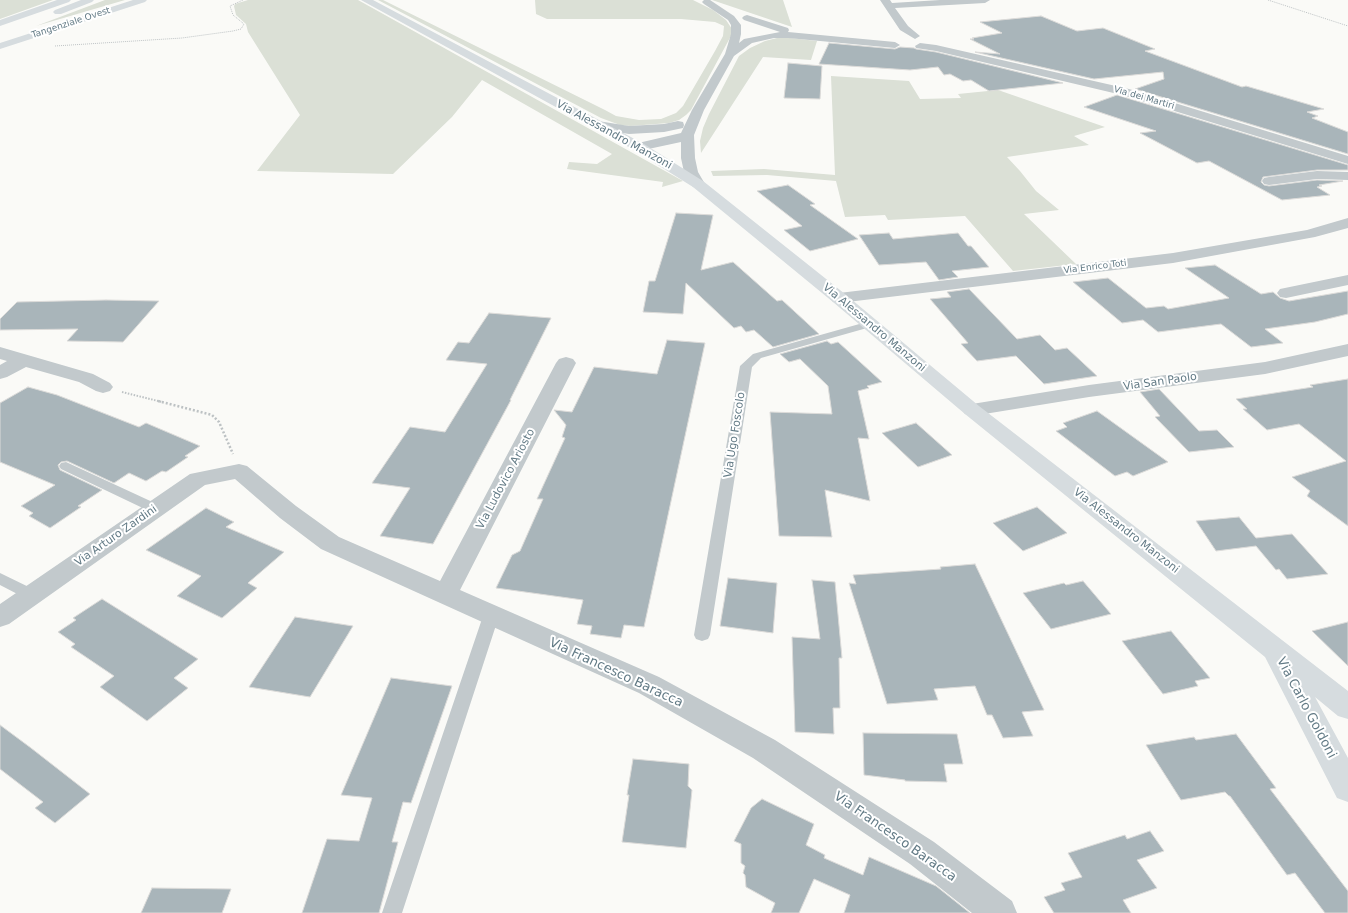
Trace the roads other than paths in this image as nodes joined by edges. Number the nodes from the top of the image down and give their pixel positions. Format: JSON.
{"nodes":[{"id":1,"x":66,"y":0,"type":"edge"},
{"id":2,"x":89,"y":0,"type":"edge"},
{"id":3,"x":142,"y":0,"type":"edge"},
{"id":4,"x":366,"y":0,"type":"edge"},
{"id":5,"x":985,"y":0,"type":"edge"},
{"id":6,"x":704,"y":1,"type":"edge"},
{"id":7,"x":887,"y":3,"type":"edge"},
{"id":8,"x":0,"y":23,"type":"edge"},
{"id":9,"x":742,"y":27,"type":"junction"},
{"id":10,"x":902,"y":31,"type":"junction"},
{"id":11,"x":0,"y":32,"type":"edge"},
{"id":12,"x":786,"y":33,"type":"junction"},
{"id":13,"x":885,"y":39,"type":"junction"},
{"id":14,"x":748,"y":41,"type":"junction"},
{"id":15,"x":866,"y":42,"type":"junction"},
{"id":16,"x":894,"y":45,"type":"junction"},
{"id":17,"x":0,"y":46,"type":"edge"},
{"id":18,"x":928,"y":46,"type":"junction"},
{"id":19,"x":730,"y":54,"type":"junction"},
{"id":20,"x":598,"y":125,"type":"junction"},
{"id":21,"x":682,"y":130,"type":"junction"},
{"id":22,"x":639,"y":147,"type":"junction"},
{"id":23,"x":1348,"y":160,"type":"edge"},
{"id":24,"x":1348,"y":176,"type":"edge"},
{"id":25,"x":1269,"y":181,"type":"dead end"},
{"id":26,"x":698,"y":184,"type":"junction"},
{"id":27,"x":1348,"y":222,"type":"edge"},
{"id":28,"x":1348,"y":280,"type":"edge"},
{"id":29,"x":1286,"y":293,"type":"dead end"},
{"id":30,"x":839,"y":298,"type":"junction"},
{"id":31,"x":870,"y":324,"type":"junction"},
{"id":32,"x":1348,"y":350,"type":"edge"},
{"id":33,"x":0,"y":353,"type":"edge"},
{"id":34,"x":24,"y":360,"type":"junction"},
{"id":35,"x":566,"y":363,"type":"dead end"},
{"id":36,"x":0,"y":373,"type":"edge"},
{"id":37,"x":103,"y":387,"type":"road end"},
{"id":38,"x":972,"y":410,"type":"junction"},
{"id":39,"x":66,"y":466,"type":"dead end"},
{"id":40,"x":239,"y":471,"type":"joint"},
{"id":41,"x":154,"y":508,"type":"junction"},
{"id":42,"x":0,"y":578,"type":"edge"},
{"id":43,"x":32,"y":595,"type":"junction"},
{"id":44,"x":445,"y":595,"type":"junction"},
{"id":45,"x":491,"y":616,"type":"junction"},
{"id":46,"x":0,"y":617,"type":"edge"},
{"id":47,"x":702,"y":635,"type":"dead end"},
{"id":48,"x":1275,"y":648,"type":"junction"},
{"id":49,"x":1348,"y":706,"type":"edge"},
{"id":50,"x":1348,"y":788,"type":"edge"},
{"id":51,"x":392,"y":913,"type":"edge"},
{"id":52,"x":1000,"y":913,"type":"edge"}],
"edges":[{"from":1,"to":8,"type":"main road"},
{"from":2,"to":11,"type":"main road"},
{"from":3,"to":17,"type":"main road","name":"Tangenziale Ovest"},
{"from":4,"to":20,"type":"main road","name":"Via Alessandro Manzoni"},
{"from":5,"to":7,"type":"street"},
{"from":6,"to":9,"type":"street"},
{"from":7,"to":10,"type":"street"},
{"from":9,"to":12,"type":"street"},
{"from":9,"to":14,"type":"street"},
{"from":9,"to":19,"type":"street"},
{"from":10,"to":13,"type":"street"},
{"from":10,"to":18,"type":"street"},
{"from":12,"to":14,"type":"street"},
{"from":12,"to":15,"type":"street"},
{"from":13,"to":15,"type":"street"},
{"from":13,"to":16,"type":"street"},
{"from":14,"to":19,"type":"street"},
{"from":15,"to":16,"type":"street"},
{"from":16,"to":18,"type":"street"},
{"from":18,"to":23,"type":"street","name":"Via dei Martiri"},
{"from":19,"to":21,"type":"street"},
{"from":20,"to":21,"type":"street"},
{"from":20,"to":22,"type":"main road","name":"Via Alessandro Manzoni"},
{"from":21,"to":22,"type":"street"},
{"from":21,"to":26,"type":"street"},
{"from":22,"to":26,"type":"main road","name":"Via Alessandro Manzoni"},
{"from":24,"to":25,"type":"street"},
{"from":26,"to":30,"type":"main road","name":"Via Alessandro Manzoni"},
{"from":27,"to":30,"type":"street","name":"Via Enrico Toti"},
{"from":28,"to":29,"type":"street"},
{"from":30,"to":31,"type":"main road","name":"Via Alessandro Manzoni"},
{"from":31,"to":38,"type":"main road","name":"Via Alessandro Manzoni"},
{"from":31,"to":47,"type":"lane","name":"Via Ugo Foscolo"},
{"from":32,"to":38,"type":"street","name":"Via San Paolo"},
{"from":33,"to":34,"type":"street"},
{"from":34,"to":36,"type":"street"},
{"from":34,"to":37,"type":"street"},
{"from":35,"to":44,"type":"street","name":"Via Ludovico Ariosto"},
{"from":38,"to":48,"type":"main road","name":"Via Alessandro Manzoni"},
{"from":39,"to":41,"type":"lane"},
{"from":40,"to":41,"type":"street","name":"Via Arturo Zardini"},
{"from":40,"to":44,"type":"street","name":"Via Francesco Baracca"},
{"from":41,"to":43,"type":"street","name":"Via Arturo Zardini"},
{"from":42,"to":43,"type":"lane"},
{"from":43,"to":46,"type":"street","name":"Via Arturo Zardini"},
{"from":44,"to":45,"type":"street","name":"Via Francesco Baracca"},
{"from":45,"to":51,"type":"lane"},
{"from":45,"to":52,"type":"street","name":"Via Francesco Baracca"},
{"from":48,"to":49,"type":"main road","name":"Via Alessandro Manzoni"},
{"from":48,"to":50,"type":"main road","name":"Via Carlo Goldoni"}]}
